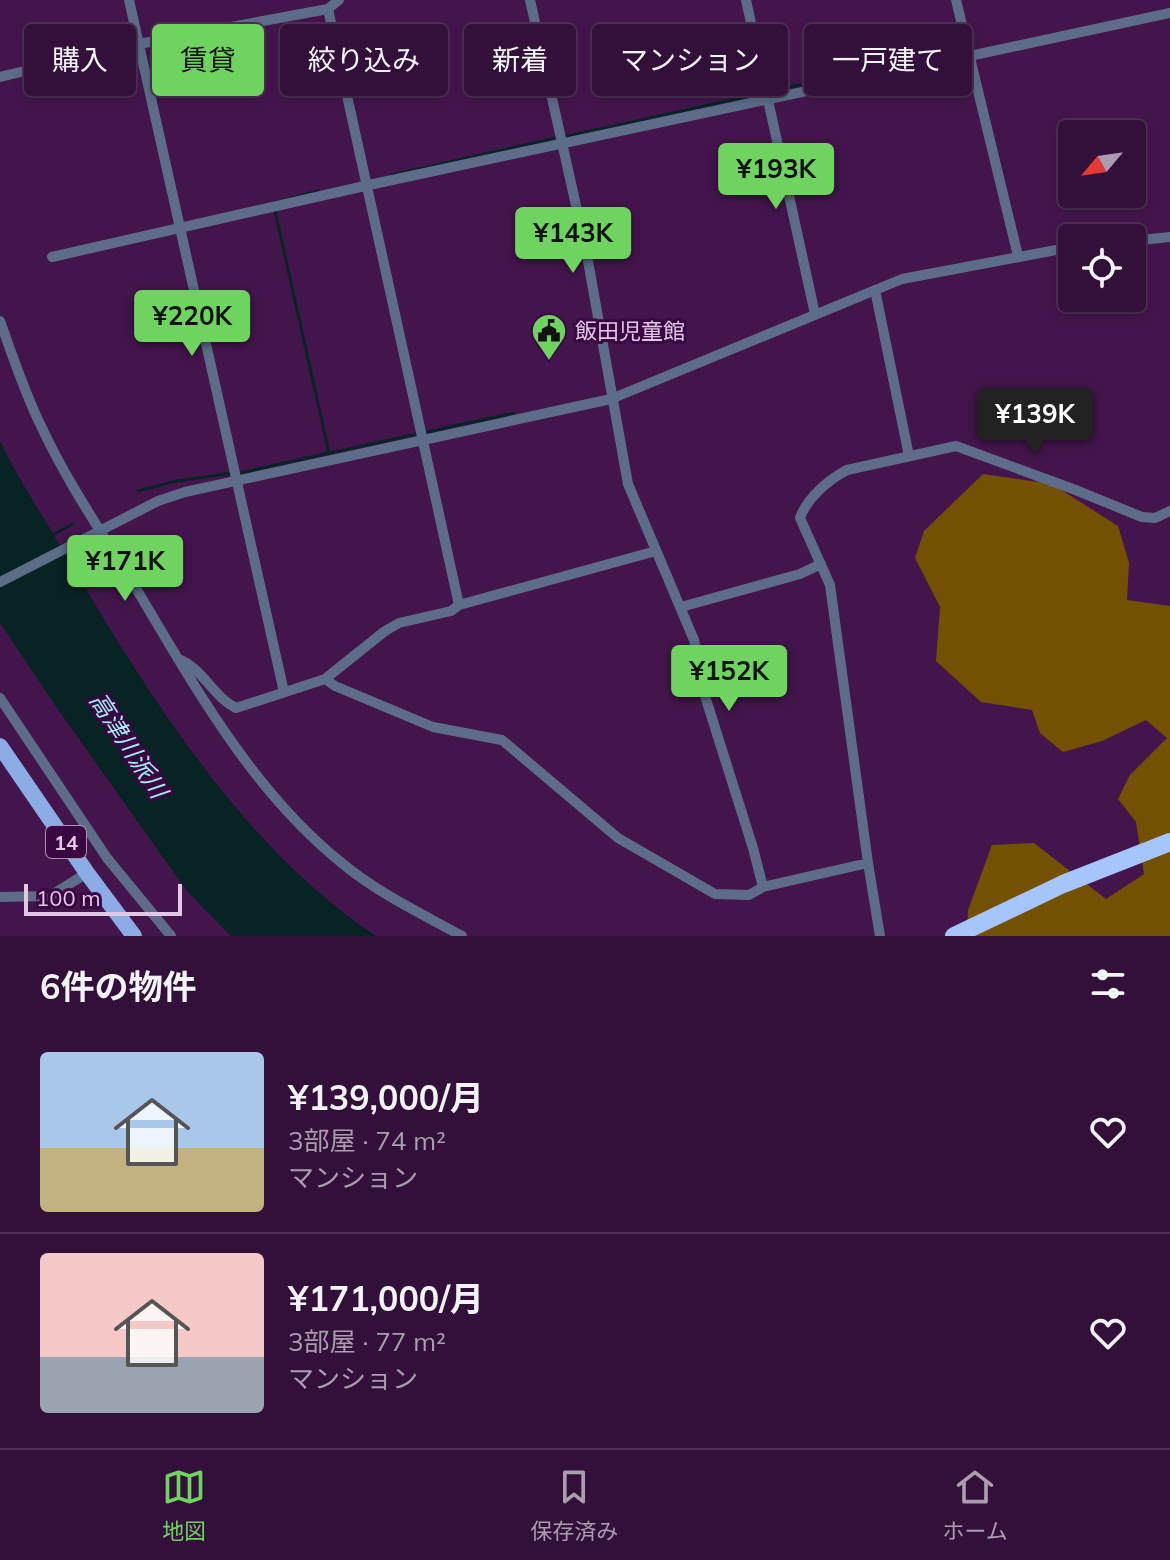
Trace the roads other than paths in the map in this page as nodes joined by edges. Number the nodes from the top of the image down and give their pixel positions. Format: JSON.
{"nodes":[{"id":1,"x":129,"y":0,"type":"edge"},
{"id":2,"x":339,"y":0,"type":"edge"},
{"id":3,"x":530,"y":0,"type":"edge"},
{"id":4,"x":746,"y":0,"type":"edge"},
{"id":5,"x":956,"y":0,"type":"edge"},
{"id":6,"x":328,"y":9,"type":"junction"},
{"id":7,"x":1170,"y":13,"type":"edge"},
{"id":8,"x":962,"y":24,"type":"edge"},
{"id":9,"x":139,"y":44,"type":"junction"},
{"id":10,"x":972,"y":57,"type":"edge"},
{"id":11,"x":972,"y":65,"type":"edge"},
{"id":12,"x":0,"y":77,"type":"edge"},
{"id":13,"x":804,"y":93,"type":"edge"},
{"id":14,"x":770,"y":100,"type":"junction"},
{"id":15,"x":561,"y":145,"type":"junction"},
{"id":16,"x":369,"y":185,"type":"junction"},
{"id":17,"x":180,"y":228,"type":"junction"},
{"id":18,"x":1170,"y":237,"type":"edge"},
{"id":19,"x":1146,"y":240,"type":"edge"},
{"id":20,"x":1058,"y":249,"type":"edge"},
{"id":21,"x":1018,"y":256,"type":"junction"},
{"id":22,"x":52,"y":257,"type":"dead end"},
{"id":23,"x":875,"y":290,"type":"junction"},
{"id":24,"x":815,"y":314,"type":"junction"},
{"id":25,"x":0,"y":321,"type":"edge"},
{"id":26,"x":611,"y":399,"type":"junction"},
{"id":27,"x":424,"y":440,"type":"junction"},
{"id":28,"x":909,"y":456,"type":"junction"},
{"id":29,"x":237,"y":481,"type":"junction"},
{"id":30,"x":1170,"y":511,"type":"edge"},
{"id":31,"x":96,"y":532,"type":"junction"},
{"id":32,"x":656,"y":551,"type":"junction"},
{"id":33,"x":821,"y":564,"type":"junction"},
{"id":34,"x":0,"y":582,"type":"edge"},
{"id":35,"x":459,"y":605,"type":"junction"},
{"id":36,"x":681,"y":607,"type":"junction"},
{"id":37,"x":178,"y":659,"type":"junction"},
{"id":38,"x":325,"y":679,"type":"junction"},
{"id":39,"x":284,"y":692,"type":"junction"},
{"id":40,"x":0,"y":698,"type":"edge"},
{"id":41,"x":0,"y":746,"type":"edge"},
{"id":42,"x":1170,"y":842,"type":"edge"},
{"id":43,"x":1170,"y":851,"type":"edge"},
{"id":44,"x":868,"y":863,"type":"junction"},
{"id":45,"x":87,"y":873,"type":"junction"},
{"id":46,"x":763,"y":887,"type":"junction"},
{"id":47,"x":1065,"y":888,"type":"junction"},
{"id":48,"x":0,"y":897,"type":"edge"},
{"id":49,"x":994,"y":920,"type":"junction"},
{"id":50,"x":134,"y":936,"type":"edge"},
{"id":51,"x":171,"y":936,"type":"edge"},
{"id":52,"x":462,"y":936,"type":"edge"},
{"id":53,"x":880,"y":936,"type":"edge"},
{"id":54,"x":954,"y":936,"type":"edge"},
{"id":55,"x":972,"y":936,"type":"edge"}],
"edges":[{"from":1,"to":9,"type":"street"},
{"from":2,"to":6,"type":"street"},
{"from":3,"to":15,"type":"street"},
{"from":4,"to":14,"type":"street"},
{"from":5,"to":8,"type":"street"},
{"from":6,"to":9,"type":"street"},
{"from":6,"to":16,"type":"street"},
{"from":7,"to":10,"type":"street"},
{"from":9,"to":12,"type":"street"},
{"from":9,"to":17,"type":"street"},
{"from":11,"to":21,"type":"street"},
{"from":13,"to":14,"type":"street"},
{"from":14,"to":15,"type":"street"},
{"from":14,"to":24,"type":"street"},
{"from":15,"to":16,"type":"street"},
{"from":15,"to":26,"type":"street"},
{"from":16,"to":17,"type":"street"},
{"from":16,"to":27,"type":"street"},
{"from":17,"to":22,"type":"street"},
{"from":17,"to":29,"type":"street"},
{"from":18,"to":19,"type":"street"},
{"from":20,"to":21,"type":"street"},
{"from":21,"to":23,"type":"street"},
{"from":23,"to":24,"type":"street"},
{"from":23,"to":28,"type":"street"},
{"from":24,"to":26,"type":"street"},
{"from":25,"to":31,"type":"street"},
{"from":26,"to":27,"type":"street"},
{"from":26,"to":32,"type":"street"},
{"from":27,"to":29,"type":"street"},
{"from":27,"to":35,"type":"street"},
{"from":28,"to":30,"type":"street"},
{"from":28,"to":33,"type":"street"},
{"from":29,"to":31,"type":"street"},
{"from":29,"to":39,"type":"street"},
{"from":31,"to":34,"type":"street"},
{"from":31,"to":37,"type":"street"},
{"from":32,"to":35,"type":"street"},
{"from":32,"to":36,"type":"street"},
{"from":33,"to":36,"type":"street"},
{"from":33,"to":44,"type":"street"},
{"from":35,"to":38,"type":"street"},
{"from":36,"to":46,"type":"street"},
{"from":37,"to":39,"type":"street"},
{"from":37,"to":52,"type":"street"},
{"from":38,"to":39,"type":"street"},
{"from":38,"to":46,"type":"street"},
{"from":40,"to":51,"type":"street"},
{"from":41,"to":45,"type":"main road","number":"14"},
{"from":42,"to":47,"type":"highway"},
{"from":43,"to":47,"type":"highway"},
{"from":44,"to":46,"type":"street"},
{"from":44,"to":53,"type":"street"},
{"from":45,"to":48,"type":"street"},
{"from":45,"to":50,"type":"main road","number":"14"},
{"from":47,"to":49,"type":"highway"},
{"from":49,"to":54,"type":"highway"},
{"from":49,"to":55,"type":"highway"}]}
